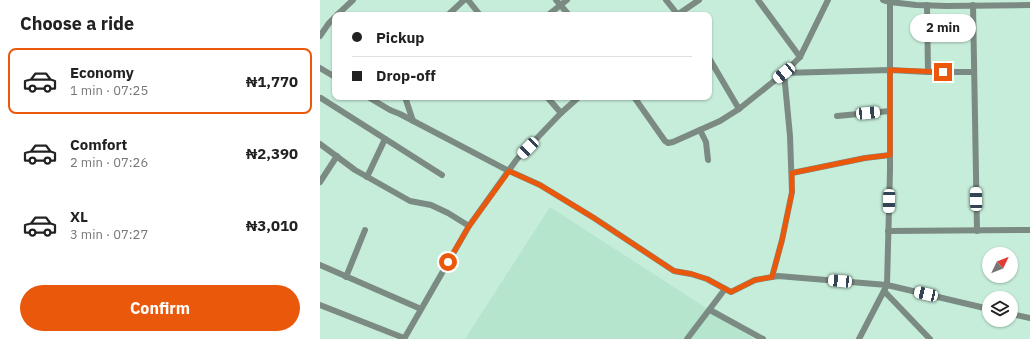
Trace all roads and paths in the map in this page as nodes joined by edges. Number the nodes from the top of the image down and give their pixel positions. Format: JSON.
{"nodes":[{"id":1,"x":353,"y":0,"type":"edge"},
{"id":2,"x":464,"y":0,"type":"edge"},
{"id":3,"x":468,"y":0,"type":"edge"},
{"id":4,"x":567,"y":0,"type":"edge"},
{"id":5,"x":666,"y":0,"type":"edge"},
{"id":6,"x":699,"y":0,"type":"edge"},
{"id":7,"x":758,"y":0,"type":"edge"},
{"id":8,"x":828,"y":0,"type":"edge"},
{"id":9,"x":883,"y":0,"type":"edge"},
{"id":10,"x":890,"y":1,"type":"edge"},
{"id":11,"x":558,"y":3,"type":"edge"},
{"id":12,"x":927,"y":5,"type":"junction"},
{"id":13,"x":974,"y":5,"type":"junction"},
{"id":14,"x":1030,"y":5,"type":"edge"},
{"id":15,"x":340,"y":12,"type":"edge"},
{"id":16,"x":451,"y":12,"type":"edge"},
{"id":17,"x":478,"y":12,"type":"edge"},
{"id":18,"x":550,"y":12,"type":"edge"},
{"id":19,"x":566,"y":12,"type":"edge"},
{"id":20,"x":676,"y":12,"type":"edge"},
{"id":21,"x":682,"y":12,"type":"edge"},
{"id":22,"x":332,"y":20,"type":"edge"},
{"id":23,"x":322,"y":28,"type":"edge"},
{"id":24,"x":320,"y":36,"type":"edge"},
{"id":25,"x":800,"y":57,"type":"junction"},
{"id":26,"x":712,"y":63,"type":"edge"},
{"id":27,"x":320,"y":68,"type":"edge"},
{"id":28,"x":890,"y":70,"type":"junction"},
{"id":29,"x":928,"y":72,"type":"junction"},
{"id":30,"x":974,"y":72,"type":"junction"},
{"id":31,"x":784,"y":73,"type":"junction"},
{"id":32,"x":332,"y":75,"type":"edge"},
{"id":33,"x":322,"y":98,"type":"dead end"},
{"id":34,"x":373,"y":100,"type":"edge"},
{"id":35,"x":405,"y":100,"type":"edge"},
{"id":36,"x":549,"y":100,"type":"edge"},
{"id":37,"x":576,"y":100,"type":"edge"},
{"id":38,"x":636,"y":100,"type":"edge"},
{"id":39,"x":739,"y":109,"type":"junction"},
{"id":40,"x":890,"y":112,"type":"junction"},
{"id":41,"x":561,"y":114,"type":"junction"},
{"id":42,"x":837,"y":116,"type":"dead end"},
{"id":43,"x":413,"y":120,"type":"junction"},
{"id":44,"x":700,"y":130,"type":"junction"},
{"id":45,"x":385,"y":139,"type":"junction"},
{"id":46,"x":320,"y":144,"type":"edge"},
{"id":47,"x":890,"y":155,"type":"junction"},
{"id":48,"x":337,"y":156,"type":"junction"},
{"id":49,"x":708,"y":160,"type":"dead end"},
{"id":50,"x":509,"y":171,"type":"junction"},
{"id":51,"x":792,"y":173,"type":"junction"},
{"id":52,"x":442,"y":175,"type":"dead end"},
{"id":53,"x":367,"y":177,"type":"junction"},
{"id":54,"x":320,"y":181,"type":"edge"},
{"id":55,"x":469,"y":226,"type":"junction"},
{"id":56,"x":365,"y":230,"type":"dead end"},
{"id":57,"x":1030,"y":230,"type":"edge"},
{"id":58,"x":888,"y":231,"type":"junction"},
{"id":59,"x":977,"y":231,"type":"junction"},
{"id":60,"x":320,"y":265,"type":"edge"},
{"id":61,"x":346,"y":277,"type":"junction"},
{"id":62,"x":772,"y":277,"type":"junction"},
{"id":63,"x":885,"y":288,"type":"junction"},
{"id":64,"x":725,"y":289,"type":"junction"},
{"id":65,"x":320,"y":305,"type":"edge"},
{"id":66,"x":982,"y":308,"type":"edge"},
{"id":67,"x":421,"y":309,"type":"junction"},
{"id":68,"x":710,"y":310,"type":"junction"},
{"id":69,"x":1018,"y":315,"type":"edge"},
{"id":70,"x":1030,"y":318,"type":"edge"},
{"id":71,"x":404,"y":339,"type":"edge"},
{"id":72,"x":687,"y":339,"type":"edge"},
{"id":73,"x":764,"y":339,"type":"edge"},
{"id":74,"x":860,"y":339,"type":"edge"},
{"id":75,"x":930,"y":339,"type":"edge"}],
"edges":[{"from":1,"to":15,"type":"street"},
{"from":2,"to":16,"type":"street"},
{"from":3,"to":17,"type":"street"},
{"from":4,"to":11,"type":"street"},
{"from":5,"to":20,"type":"street"},
{"from":6,"to":21,"type":"street"},
{"from":7,"to":25,"type":"street"},
{"from":8,"to":25,"type":"street"},
{"from":9,"to":10,"type":"street"},
{"from":10,"to":12,"type":"street"},
{"from":10,"to":28,"type":"street"},
{"from":11,"to":18,"type":"street"},
{"from":11,"to":19,"type":"street"},
{"from":12,"to":13,"type":"street"},
{"from":12,"to":29,"type":"street"},
{"from":13,"to":14,"type":"street"},
{"from":13,"to":30,"type":"street"},
{"from":22,"to":23,"type":"street"},
{"from":23,"to":24,"type":"street"},
{"from":25,"to":31,"type":"street"},
{"from":26,"to":39,"type":"street"},
{"from":27,"to":32,"type":"street"},
{"from":28,"to":29,"type":"street"},
{"from":28,"to":31,"type":"street"},
{"from":28,"to":40,"type":"street"},
{"from":29,"to":30,"type":"street"},
{"from":30,"to":59,"type":"street"},
{"from":31,"to":39,"type":"street"},
{"from":31,"to":51,"type":"street"},
{"from":33,"to":45,"type":"street"},
{"from":34,"to":43,"type":"street"},
{"from":35,"to":43,"type":"street"},
{"from":36,"to":41,"type":"street"},
{"from":37,"to":41,"type":"street"},
{"from":38,"to":44,"type":"street"},
{"from":39,"to":44,"type":"street"},
{"from":40,"to":42,"type":"street"},
{"from":40,"to":47,"type":"street"},
{"from":41,"to":50,"type":"street"},
{"from":43,"to":50,"type":"street"},
{"from":44,"to":49,"type":"street"},
{"from":45,"to":52,"type":"street"},
{"from":45,"to":53,"type":"street"},
{"from":46,"to":48,"type":"street"},
{"from":47,"to":51,"type":"street"},
{"from":47,"to":58,"type":"street"},
{"from":48,"to":53,"type":"street"},
{"from":48,"to":54,"type":"street"},
{"from":50,"to":55,"type":"street"},
{"from":50,"to":64,"type":"street"},
{"from":51,"to":62,"type":"street"},
{"from":53,"to":55,"type":"street"},
{"from":55,"to":67,"type":"street"},
{"from":56,"to":61,"type":"street"},
{"from":57,"to":59,"type":"street"},
{"from":58,"to":59,"type":"street"},
{"from":58,"to":63,"type":"street"},
{"from":60,"to":61,"type":"street"},
{"from":61,"to":67,"type":"street"},
{"from":62,"to":63,"type":"street"},
{"from":62,"to":64,"type":"street"},
{"from":63,"to":66,"type":"street"},
{"from":63,"to":74,"type":"street"},
{"from":63,"to":75,"type":"street"},
{"from":64,"to":68,"type":"street"},
{"from":65,"to":71,"type":"street"},
{"from":67,"to":71,"type":"street"},
{"from":68,"to":72,"type":"street"},
{"from":68,"to":73,"type":"street"},
{"from":69,"to":70,"type":"street"}]}
